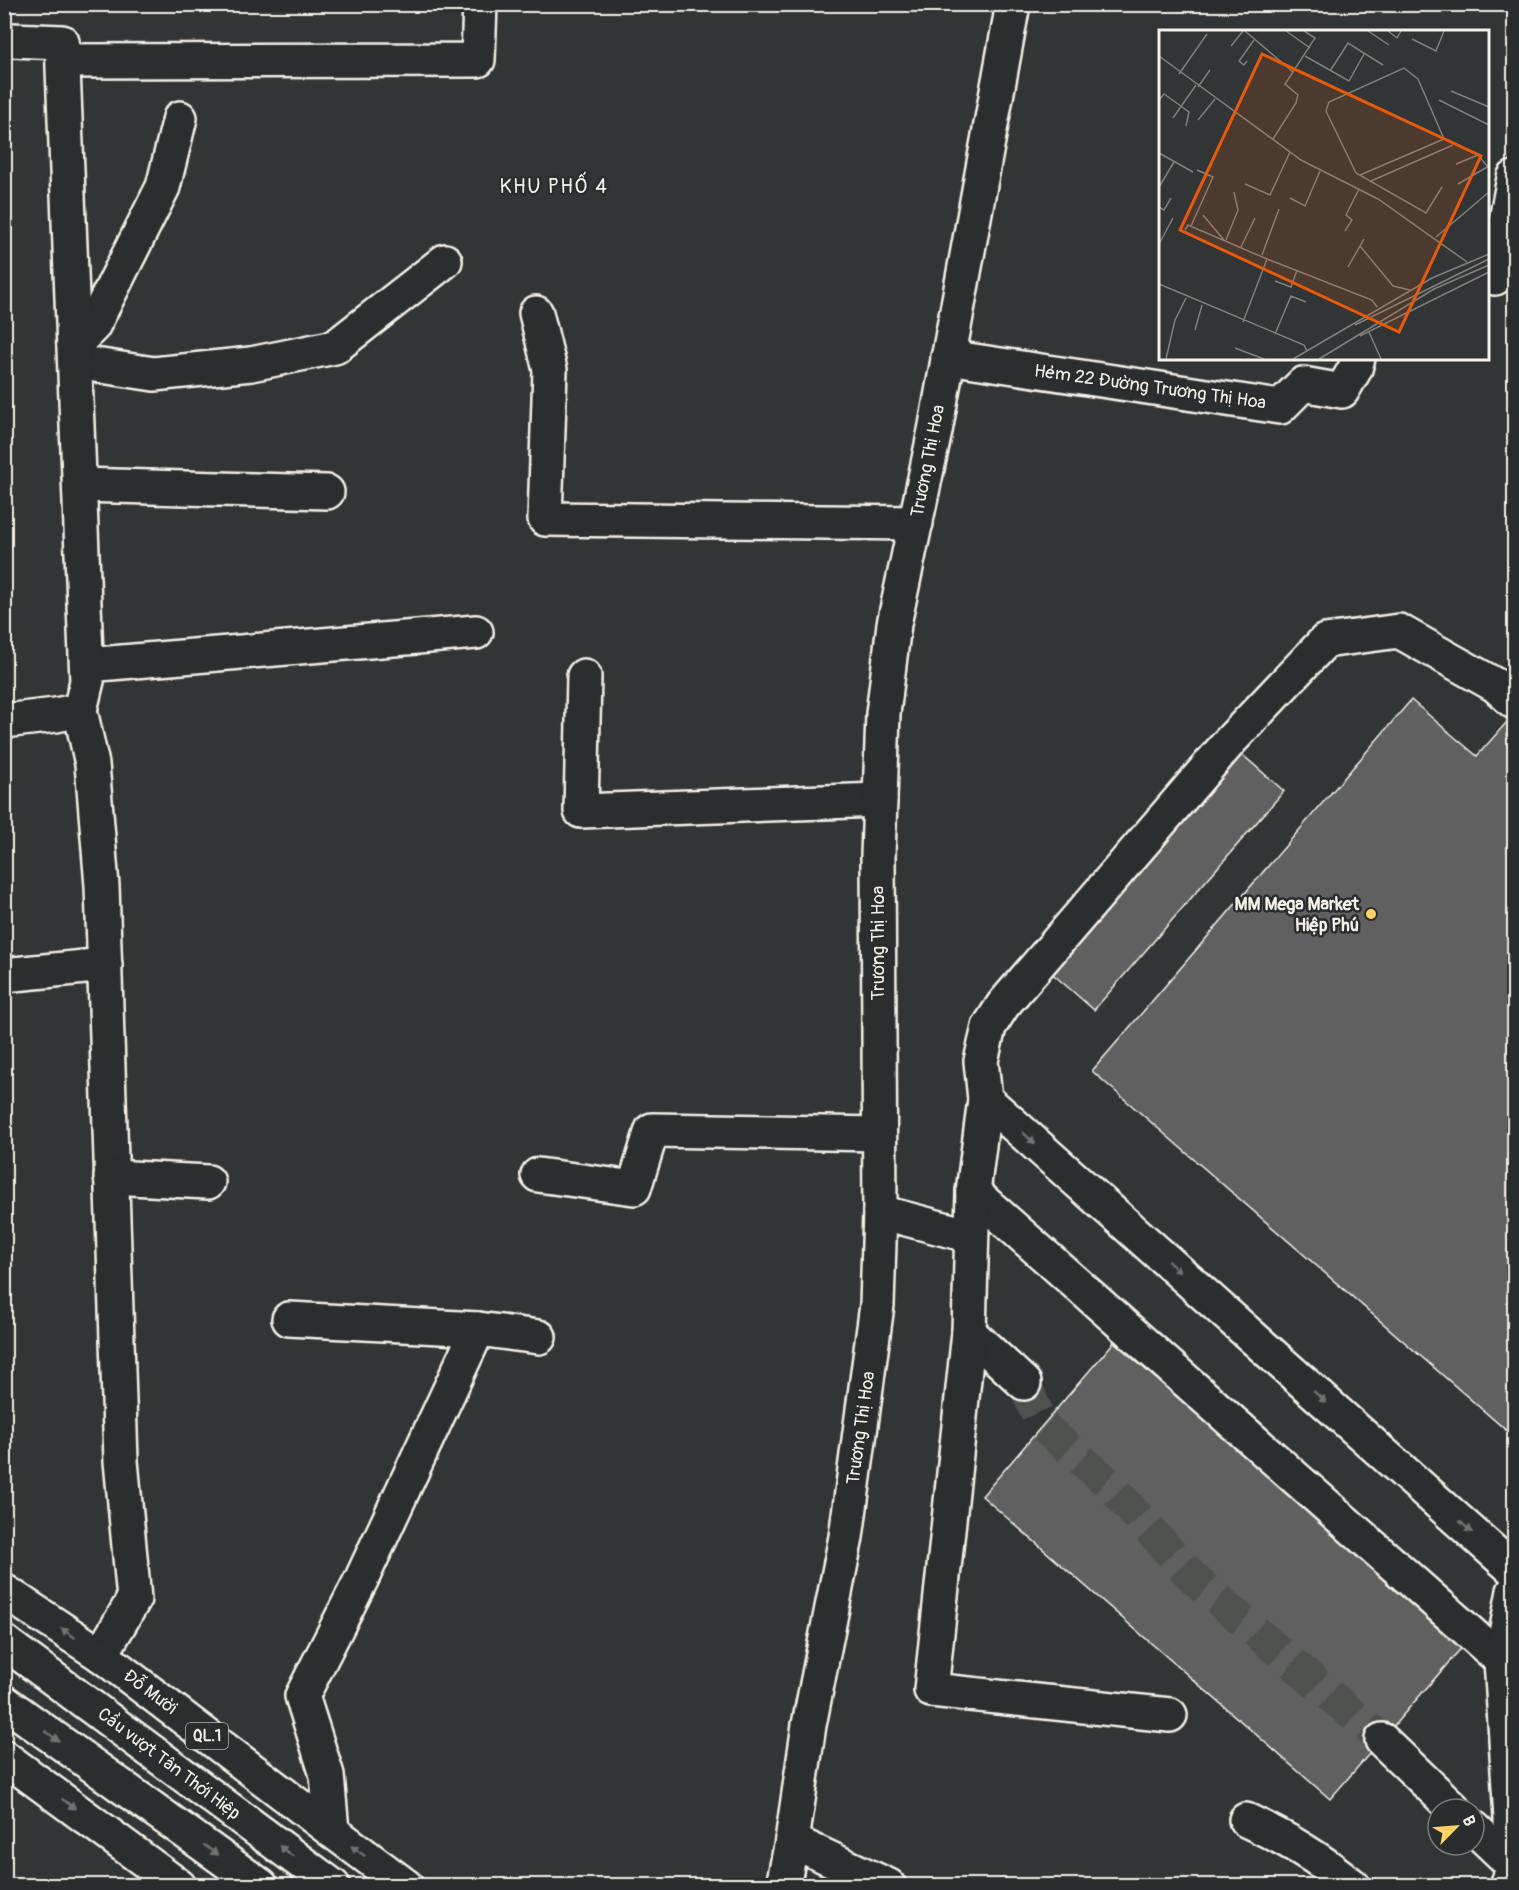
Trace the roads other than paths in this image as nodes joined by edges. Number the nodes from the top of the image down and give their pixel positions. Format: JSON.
{"nodes":[{"id":1,"x":480,"y":4,"type":"edge"},
{"id":2,"x":1013,"y":4,"type":"edge"},
{"id":3,"x":11,"y":40,"type":"dead end"},
{"id":4,"x":64,"y":61,"type":"junction"},
{"id":5,"x":180,"y":118,"type":"dead end"},
{"id":6,"x":1515,"y":178,"type":"edge"},
{"id":7,"x":445,"y":261,"type":"dead end"},
{"id":8,"x":1499,"y":279,"type":"edge"},
{"id":9,"x":536,"y":313,"type":"dead end"},
{"id":10,"x":75,"y":353,"type":"junction"},
{"id":11,"x":948,"y":357,"type":"junction"},
{"id":12,"x":1357,"y":360,"type":"edge"},
{"id":13,"x":80,"y":485,"type":"junction"},
{"id":14,"x":327,"y":492,"type":"dead end"},
{"id":15,"x":916,"y":523,"type":"junction"},
{"id":16,"x":476,"y":632,"type":"dead end"},
{"id":17,"x":87,"y":665,"type":"junction"},
{"id":18,"x":584,"y":676,"type":"dead end"},
{"id":19,"x":1515,"y":702,"type":"edge"},
{"id":20,"x":80,"y":710,"type":"junction"},
{"id":21,"x":4,"y":721,"type":"edge"},
{"id":22,"x":880,"y":800,"type":"junction"},
{"id":23,"x":105,"y":965,"type":"junction"},
{"id":24,"x":4,"y":975,"type":"edge"},
{"id":25,"x":985,"y":1099,"type":"junction"},
{"id":26,"x":879,"y":1134,"type":"junction"},
{"id":27,"x":538,"y":1175,"type":"dead end"},
{"id":28,"x":111,"y":1177,"type":"junction"},
{"id":29,"x":208,"y":1182,"type":"dead end"},
{"id":30,"x":973,"y":1192,"type":"junction"},
{"id":31,"x":880,"y":1212,"type":"junction"},
{"id":32,"x":971,"y":1236,"type":"junction"},
{"id":33,"x":289,"y":1319,"type":"dead end"},
{"id":34,"x":477,"y":1329,"type":"junction"},
{"id":35,"x":969,"y":1332,"type":"junction"},
{"id":36,"x":539,"y":1337,"type":"dead end"},
{"id":37,"x":1024,"y":1383,"type":"tunnel mouth"},
{"id":38,"x":1515,"y":1570,"type":"edge"},
{"id":39,"x":4,"y":1591,"type":"edge"},
{"id":40,"x":1515,"y":1591,"type":"edge"},
{"id":41,"x":4,"y":1642,"type":"edge"},
{"id":42,"x":101,"y":1655,"type":"junction"},
{"id":43,"x":1501,"y":1660,"type":"junction"},
{"id":44,"x":4,"y":1702,"type":"edge"},
{"id":45,"x":1170,"y":1715,"type":"dead end"},
{"id":46,"x":1382,"y":1740,"type":"tunnel mouth"},
{"id":47,"x":4,"y":1757,"type":"edge"},
{"id":48,"x":1441,"y":1797,"type":"edge"},
{"id":49,"x":1246,"y":1820,"type":"dead end"},
{"id":50,"x":332,"y":1832,"type":"junction"},
{"id":51,"x":792,"y":1841,"type":"junction"},
{"id":52,"x":1486,"y":1844,"type":"edge"},
{"id":53,"x":1510,"y":1876,"type":"edge"},
{"id":54,"x":179,"y":1886,"type":"edge"},
{"id":55,"x":261,"y":1886,"type":"edge"},
{"id":56,"x":333,"y":1886,"type":"edge"},
{"id":57,"x":406,"y":1886,"type":"edge"},
{"id":58,"x":783,"y":1886,"type":"edge"},
{"id":59,"x":889,"y":1886,"type":"edge"},
{"id":60,"x":1353,"y":1886,"type":"edge"}],
"edges":[{"from":1,"to":4,"type":"main road"},
{"from":2,"to":11,"type":"main road","name":"Trương Thị Hoa"},
{"from":3,"to":4,"type":"main road"},
{"from":4,"to":10,"type":"main road"},
{"from":5,"to":10,"type":"main road"},
{"from":6,"to":8,"type":"main road"},
{"from":7,"to":10,"type":"main road"},
{"from":9,"to":15,"type":"main road"},
{"from":10,"to":13,"type":"main road"},
{"from":11,"to":12,"type":"main road","name":"Hẻm 22 Đường Trương Thị Hoa"},
{"from":11,"to":15,"type":"main road","name":"Trương Thị Hoa"},
{"from":13,"to":14,"type":"main road"},
{"from":13,"to":17,"type":"main road"},
{"from":15,"to":22,"type":"main road","name":"Trương Thị Hoa"},
{"from":16,"to":17,"type":"main road"},
{"from":17,"to":20,"type":"main road"},
{"from":18,"to":22,"type":"main road"},
{"from":19,"to":25,"type":"main road"},
{"from":20,"to":21,"type":"main road"},
{"from":20,"to":23,"type":"main road"},
{"from":22,"to":26,"type":"main road","name":"Trương Thị Hoa"},
{"from":23,"to":24,"type":"main road"},
{"from":23,"to":28,"type":"main road"},
{"from":25,"to":30,"type":"main road"},
{"from":25,"to":38,"type":"main road","one_way":true},
{"from":26,"to":27,"type":"main road"},
{"from":26,"to":31,"type":"main road","name":"Trương Thị Hoa"},
{"from":28,"to":29,"type":"main road"},
{"from":28,"to":42,"type":"main road"},
{"from":30,"to":32,"type":"main road"},
{"from":30,"to":43,"type":"main road"},
{"from":31,"to":32,"type":"main road"},
{"from":31,"to":51,"type":"main road","name":"Trương Thị Hoa"},
{"from":32,"to":35,"type":"main road"},
{"from":33,"to":34,"type":"main road"},
{"from":34,"to":36,"type":"main road"},
{"from":34,"to":50,"type":"main road"},
{"from":35,"to":37,"type":"main road"},
{"from":35,"to":45,"type":"main road"},
{"from":42,"to":39,"type":"main road","name":"Đỗ Mười","number":"QL.1","one_way":true},
{"from":40,"to":43,"type":"main road"},
{"from":56,"to":41,"type":"main road","name":"Cầu vượt Tân Thới Hiệp","number":"QL.1","one_way":true},
{"from":42,"to":50,"type":"main road","name":"Đỗ Mười","number":"QL.1"},
{"from":43,"to":53,"type":"main road"},
{"from":44,"to":55,"type":"main road","one_way":true},
{"from":46,"to":48,"type":"main road"},
{"from":47,"to":54,"type":"main road","one_way":true},
{"from":49,"to":60,"type":"main road"},
{"from":57,"to":50,"type":"main road","name":"Đỗ Mười","number":"QL.1","one_way":true},
{"from":51,"to":58,"type":"main road","name":"Trương Thị Hoa"},
{"from":51,"to":59,"type":"main road"},
{"from":52,"to":53,"type":"main road"}]}
